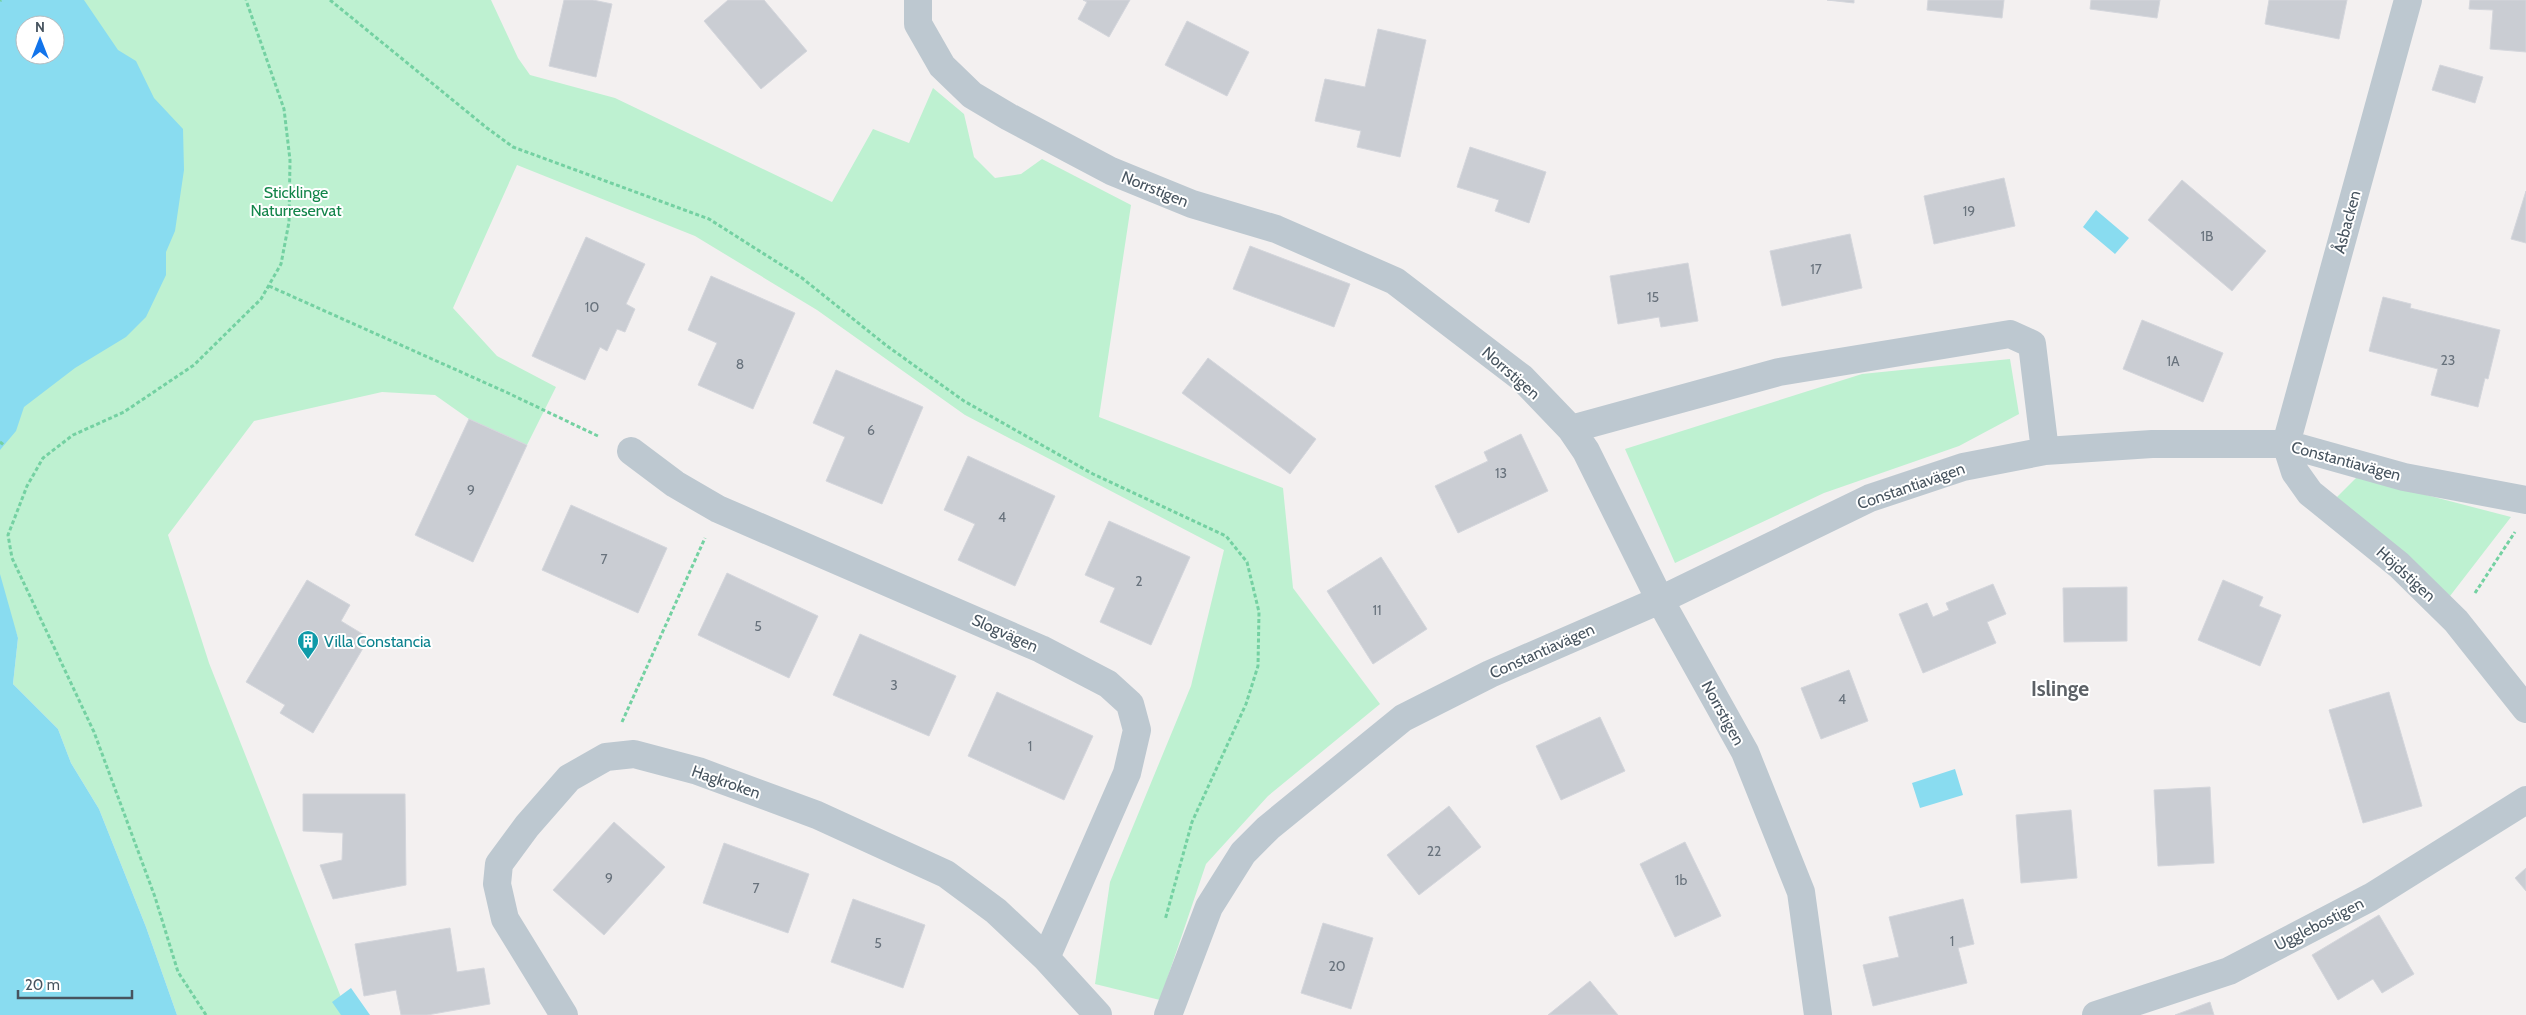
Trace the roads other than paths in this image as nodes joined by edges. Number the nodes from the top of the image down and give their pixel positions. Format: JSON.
{"nodes":[{"id":1,"x":918,"y":0,"type":"edge"},
{"id":2,"x":2408,"y":0,"type":"edge"},
{"id":3,"x":1571,"y":429,"type":"junction"},
{"id":4,"x":2286,"y":444,"type":"junction"},
{"id":5,"x":631,"y":451,"type":"road end"},
{"id":6,"x":2045,"y":451,"type":"junction"},
{"id":7,"x":2523,"y":512,"type":"edge"},
{"id":8,"x":1660,"y":600,"type":"junction"},
{"id":9,"x":2526,"y":709,"type":"edge"},
{"id":10,"x":2526,"y":800,"type":"edge"},
{"id":11,"x":1046,"y":958,"type":"junction"},
{"id":12,"x":564,"y":1015,"type":"edge"},
{"id":13,"x":1098,"y":1015,"type":"edge"},
{"id":14,"x":1168,"y":1015,"type":"edge"},
{"id":15,"x":1818,"y":1015,"type":"edge"},
{"id":16,"x":2096,"y":1015,"type":"edge"}],
"edges":[{"from":1,"to":3,"type":"street","name":"Norrstigen"},
{"from":2,"to":4,"type":"street","name":"Åsbacken"},
{"from":3,"to":6,"type":"street"},
{"from":3,"to":8,"type":"street","name":"Norrstigen"},
{"from":4,"to":6,"type":"street","name":"Constantiavägen"},
{"from":4,"to":7,"type":"street","name":"Constantiavägen"},
{"from":4,"to":9,"type":"street","name":"Höjdstigen"},
{"from":5,"to":11,"type":"street","name":"Slogvägen"},
{"from":6,"to":8,"type":"street","name":"Constantiavägen"},
{"from":8,"to":14,"type":"street","name":"Constantiavägen"},
{"from":8,"to":15,"type":"street","name":"Norrstigen"},
{"from":10,"to":16,"type":"street","name":"Ugglebostigen"},
{"from":11,"to":12,"type":"street","name":"Hagkroken"},
{"from":11,"to":13,"type":"street","name":"Hagkroken"}]}
